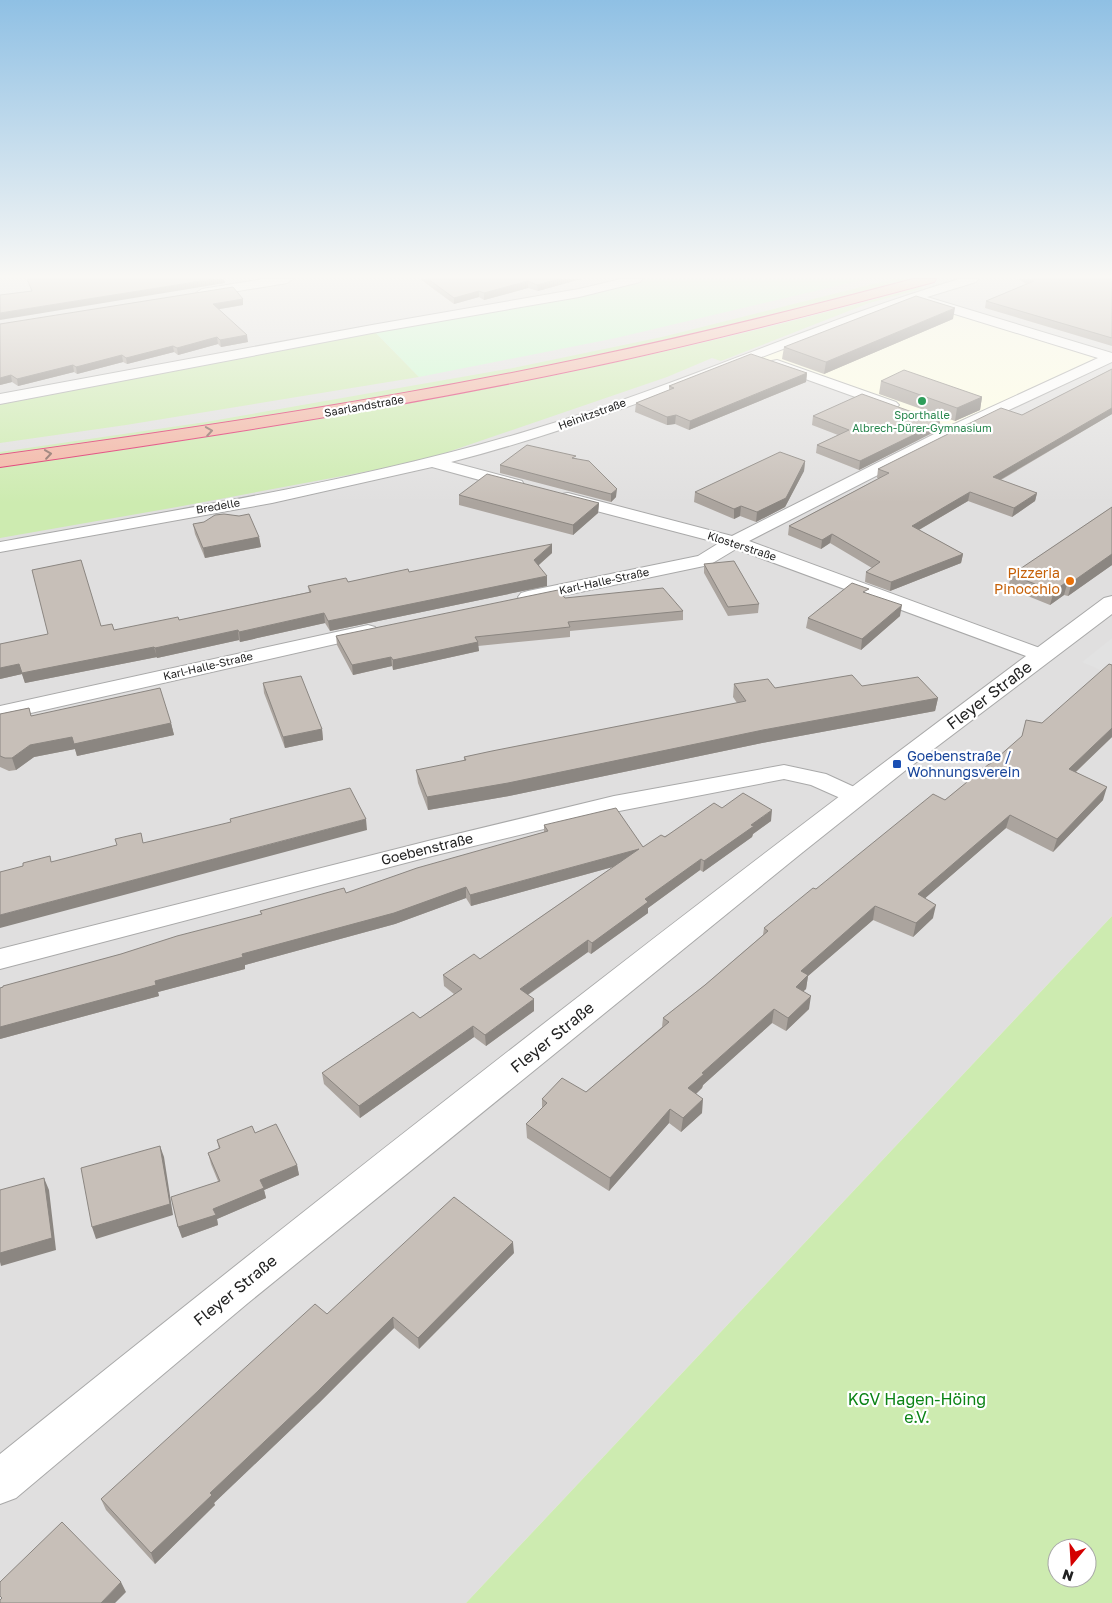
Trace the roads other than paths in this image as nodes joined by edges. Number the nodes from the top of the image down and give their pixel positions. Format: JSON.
{"nodes":[{"id":1,"x":241,"y":354,"type":"edge"},
{"id":2,"x":556,"y":354,"type":"edge"},
{"id":3,"x":626,"y":354,"type":"edge"},
{"id":4,"x":755,"y":354,"type":"edge"},
{"id":5,"x":752,"y":355,"type":"junction"},
{"id":6,"x":1110,"y":357,"type":"edge"},
{"id":7,"x":0,"y":399,"type":"edge"},
{"id":8,"x":900,"y":409,"type":"edge"},
{"id":9,"x":937,"y":422,"type":"edge"},
{"id":10,"x":956,"y":429,"type":"junction"},
{"id":11,"x":0,"y":446,"type":"edge"},
{"id":12,"x":0,"y":461,"type":"edge"},
{"id":13,"x":435,"y":463,"type":"junction"},
{"id":14,"x":532,"y":489,"type":"edge"},
{"id":15,"x":550,"y":494,"type":"edge"},
{"id":16,"x":734,"y":542,"type":"junction"},
{"id":17,"x":0,"y":547,"type":"edge"},
{"id":18,"x":512,"y":600,"type":"edge"},
{"id":19,"x":1112,"y":603,"type":"edge"},
{"id":20,"x":388,"y":627,"type":"edge"},
{"id":21,"x":1041,"y":655,"type":"junction"},
{"id":22,"x":0,"y":713,"type":"edge"},
{"id":23,"x":855,"y":796,"type":"junction"},
{"id":24,"x":0,"y":960,"type":"edge"},
{"id":25,"x":0,"y":1482,"type":"edge"}],
"edges":[{"from":1,"to":7,"type":"street"},
{"from":2,"to":11,"type":"highway","name":"Saarlandstraße"},
{"from":12,"to":3,"type":"highway","name":"Saarlandstraße","one_way":true},
{"from":4,"to":5,"type":"street","name":"Heinitzstraße"},
{"from":5,"to":8,"type":"street"},
{"from":5,"to":13,"type":"street","name":"Heinitzstraße"},
{"from":6,"to":10,"type":"street","name":"Karl-Halle-Straße"},
{"from":9,"to":10,"type":"street"},
{"from":10,"to":16,"type":"street","name":"Karl-Halle-Straße"},
{"from":13,"to":14,"type":"street"},
{"from":13,"to":17,"type":"street","name":"Bredelle"},
{"from":15,"to":16,"type":"street","name":"Klosterstraße"},
{"from":16,"to":18,"type":"street","name":"Karl-Halle-Straße"},
{"from":16,"to":21,"type":"street","name":"Klosterstraße"},
{"from":19,"to":21,"type":"street","name":"Fleyer Straße"},
{"from":20,"to":22,"type":"street","name":"Karl-Halle-Straße"},
{"from":21,"to":23,"type":"street","name":"Fleyer Straße"},
{"from":23,"to":24,"type":"street","name":"Goebenstraße"},
{"from":23,"to":25,"type":"street","name":"Fleyer Straße"}]}
